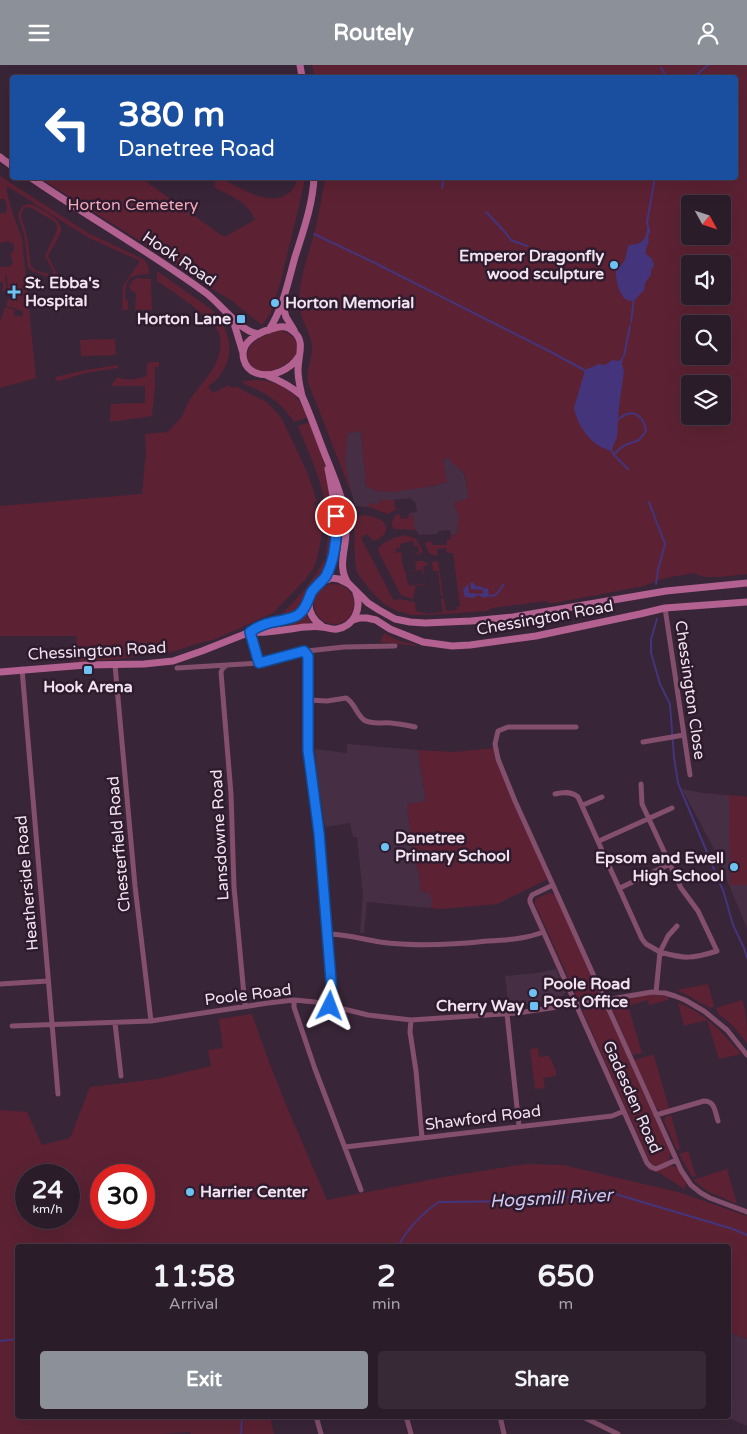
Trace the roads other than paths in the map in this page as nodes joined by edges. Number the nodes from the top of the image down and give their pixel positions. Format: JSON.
{"nodes":[{"id":1,"x":35,"y":180,"type":"edge"},
{"id":2,"x":313,"y":180,"type":"edge"},
{"id":3,"x":282,"y":303,"type":"junction"},
{"id":4,"x":233,"y":319,"type":"junction"},
{"id":5,"x":268,"y":330,"type":"junction"},
{"id":6,"x":296,"y":333,"type":"junction"},
{"id":7,"x":259,"y":334,"type":"junction"},
{"id":8,"x":243,"y":353,"type":"junction"},
{"id":9,"x":299,"y":356,"type":"junction"},
{"id":10,"x":263,"y":375,"type":"junction"},
{"id":11,"x":302,"y":396,"type":"junction"},
{"id":12,"x":326,"y":457,"type":"junction"},
{"id":13,"x":747,"y":583,"type":"edge"},
{"id":14,"x":349,"y":584,"type":"junction"},
{"id":15,"x":316,"y":587,"type":"junction"},
{"id":16,"x":356,"y":592,"type":"junction"},
{"id":17,"x":309,"y":601,"type":"junction"},
{"id":18,"x":747,"y":601,"type":"edge"},
{"id":19,"x":665,"y":608,"type":"junction"},
{"id":20,"x":352,"y":621,"type":"junction"},
{"id":21,"x":323,"y":627,"type":"junction"},
{"id":22,"x":250,"y":632,"type":"junction"},
{"id":23,"x":395,"y":646,"type":"dead end"},
{"id":24,"x":304,"y":651,"type":"junction"},
{"id":25,"x":259,"y":663,"type":"junction"},
{"id":26,"x":115,"y":665,"type":"junction"},
{"id":27,"x":226,"y":666,"type":"junction"},
{"id":28,"x":177,"y":668,"type":"dead end"},
{"id":29,"x":22,"y":669,"type":"junction"},
{"id":30,"x":0,"y":672,"type":"edge"},
{"id":31,"x":308,"y":700,"type":"junction"},
{"id":32,"x":415,"y":727,"type":"dead end"},
{"id":33,"x":576,"y":727,"type":"dead end"},
{"id":34,"x":684,"y":735,"type":"junction"},
{"id":35,"x":643,"y":742,"type":"dead end"},
{"id":36,"x":690,"y":775,"type":"dead end"},
{"id":37,"x":640,"y":784,"type":"dead end"},
{"id":38,"x":555,"y":794,"type":"dead end"},
{"id":39,"x":602,"y":797,"type":"dead end"},
{"id":40,"x":583,"y":805,"type":"junction"},
{"id":41,"x":672,"y":808,"type":"dead end"},
{"id":42,"x":649,"y":818,"type":"junction"},
{"id":43,"x":599,"y":841,"type":"junction"},
{"id":44,"x":670,"y":864,"type":"junction"},
{"id":45,"x":553,"y":885,"type":"junction"},
{"id":46,"x":620,"y":888,"type":"junction"},
{"id":47,"x":677,"y":926,"type":"dead end"},
{"id":48,"x":543,"y":932,"type":"junction"},
{"id":49,"x":327,"y":934,"type":"junction"},
{"id":50,"x":660,"y":952,"type":"junction"},
{"id":51,"x":48,"y":981,"type":"junction"},
{"id":52,"x":0,"y":984,"type":"edge"},
{"id":53,"x":656,"y":992,"type":"junction"},
{"id":54,"x":294,"y":1000,"type":"junction"},
{"id":55,"x":605,"y":1001,"type":"junction"},
{"id":56,"x":576,"y":1004,"type":"junction"},
{"id":57,"x":245,"y":1006,"type":"junction"},
{"id":58,"x":330,"y":1006,"type":"junction"},
{"id":59,"x":507,"y":1014,"type":"junction"},
{"id":60,"x":411,"y":1020,"type":"junction"},
{"id":61,"x":151,"y":1021,"type":"junction"},
{"id":62,"x":115,"y":1023,"type":"junction"},
{"id":63,"x":52,"y":1025,"type":"junction"},
{"id":64,"x":12,"y":1026,"type":"dead end"},
{"id":65,"x":747,"y":1055,"type":"edge"},
{"id":66,"x":121,"y":1076,"type":"dead end"},
{"id":67,"x":58,"y":1095,"type":"dead end"},
{"id":68,"x":624,"y":1111,"type":"junction"},
{"id":69,"x":656,"y":1115,"type":"junction"},
{"id":70,"x":718,"y":1121,"type":"dead end"},
{"id":71,"x":519,"y":1126,"type":"junction"},
{"id":72,"x":422,"y":1138,"type":"junction"},
{"id":73,"x":345,"y":1147,"type":"junction"},
{"id":74,"x":676,"y":1160,"type":"junction"},
{"id":75,"x":361,"y":1190,"type":"dead end"},
{"id":76,"x":747,"y":1212,"type":"edge"},
{"id":77,"x":317,"y":1419,"type":"edge"},
{"id":78,"x":407,"y":1419,"type":"edge"},
{"id":79,"x":501,"y":1419,"type":"edge"},
{"id":80,"x":588,"y":1419,"type":"edge"},
{"id":81,"x":320,"y":1434,"type":"edge"},
{"id":82,"x":410,"y":1434,"type":"edge"},
{"id":83,"x":504,"y":1434,"type":"edge"},
{"id":84,"x":618,"y":1434,"type":"edge"}],
"edges":[{"from":1,"to":4,"type":"main road","name":"Hook Road"},
{"from":2,"to":3,"type":"main road"},
{"from":3,"to":5,"type":"main road"},
{"from":3,"to":6,"type":"main road"},
{"from":4,"to":7,"type":"main road","name":"Hook Road"},
{"from":4,"to":8,"type":"main road","name":"Hook Road"},
{"from":5,"to":6,"type":"main road"},
{"from":5,"to":7,"type":"main road"},
{"from":6,"to":9,"type":"main road"},
{"from":7,"to":8,"type":"main road"},
{"from":8,"to":10,"type":"main road"},
{"from":9,"to":10,"type":"main road"},
{"from":9,"to":11,"type":"main road"},
{"from":10,"to":11,"type":"main road"},
{"from":11,"to":12,"type":"main road"},
{"from":12,"to":14,"type":"main road"},
{"from":12,"to":15,"type":"main road"},
{"from":13,"to":16,"type":"main road","name":"Chessington Road"},
{"from":14,"to":15,"type":"main road"},
{"from":14,"to":16,"type":"main road","name":"Chessington Road"},
{"from":15,"to":17,"type":"main road","name":"Chessington Road"},
{"from":16,"to":20,"type":"main road"},
{"from":17,"to":21,"type":"main road"},
{"from":17,"to":22,"type":"main road","name":"Chessington Road"},
{"from":18,"to":19,"type":"main road","name":"Chessington Road"},
{"from":19,"to":20,"type":"main road","name":"Chessington Road"},
{"from":19,"to":34,"type":"street","name":"Chessington Close"},
{"from":20,"to":21,"type":"main road","name":"Chessington Road"},
{"from":21,"to":22,"type":"main road","name":"Chessington Road"},
{"from":22,"to":25,"type":"street"},
{"from":22,"to":26,"type":"main road","name":"Chessington Road"},
{"from":23,"to":24,"type":"street"},
{"from":24,"to":25,"type":"street"},
{"from":24,"to":31,"type":"street"},
{"from":25,"to":27,"type":"street"},
{"from":26,"to":29,"type":"main road","name":"Chessington Road"},
{"from":26,"to":61,"type":"street","name":"Chesterfield Road"},
{"from":27,"to":28,"type":"street"},
{"from":27,"to":57,"type":"street","name":"Lansdowne Road"},
{"from":29,"to":30,"type":"main road","name":"Chessington Road"},
{"from":29,"to":51,"type":"street","name":"Heatherside Road"},
{"from":31,"to":32,"type":"street"},
{"from":31,"to":49,"type":"street"},
{"from":33,"to":45,"type":"street","name":"Gadesden Road"},
{"from":34,"to":35,"type":"street"},
{"from":34,"to":36,"type":"street","name":"Chessington Close"},
{"from":37,"to":42,"type":"street"},
{"from":38,"to":40,"type":"street"},
{"from":39,"to":40,"type":"street"},
{"from":40,"to":43,"type":"street"},
{"from":41,"to":42,"type":"street"},
{"from":42,"to":43,"type":"street"},
{"from":42,"to":44,"type":"street"},
{"from":43,"to":46,"type":"street"},
{"from":44,"to":46,"type":"street"},
{"from":44,"to":50,"type":"street"},
{"from":45,"to":48,"type":"street","name":"Gadesden Road"},
{"from":45,"to":55,"type":"street","name":"Gadesden Road"},
{"from":46,"to":50,"type":"street"},
{"from":47,"to":50,"type":"street"},
{"from":48,"to":49,"type":"street"},
{"from":48,"to":56,"type":"street","name":"Gadesden Road"},
{"from":49,"to":58,"type":"street"},
{"from":50,"to":53,"type":"street"},
{"from":51,"to":52,"type":"street"},
{"from":51,"to":63,"type":"street","name":"Heatherside Road"},
{"from":53,"to":55,"type":"street","name":"Poole Road"},
{"from":53,"to":65,"type":"street"},
{"from":54,"to":57,"type":"street","name":"Poole Road"},
{"from":54,"to":58,"type":"street","name":"Poole Road"},
{"from":54,"to":73,"type":"street"},
{"from":55,"to":56,"type":"street","name":"Poole Road"},
{"from":55,"to":69,"type":"street","name":"Gadesden Road"},
{"from":56,"to":59,"type":"street","name":"Poole Road"},
{"from":56,"to":68,"type":"street","name":"Gadesden Road"},
{"from":57,"to":61,"type":"street","name":"Poole Road"},
{"from":58,"to":60,"type":"street","name":"Poole Road"},
{"from":59,"to":60,"type":"street","name":"Poole Road"},
{"from":59,"to":71,"type":"street"},
{"from":60,"to":72,"type":"street"},
{"from":61,"to":62,"type":"street","name":"Poole Road"},
{"from":62,"to":63,"type":"street","name":"Poole Road"},
{"from":62,"to":66,"type":"street"},
{"from":63,"to":64,"type":"street","name":"Poole Road"},
{"from":63,"to":67,"type":"street","name":"Heatherside Road"},
{"from":68,"to":71,"type":"street","name":"Shawford Road"},
{"from":68,"to":74,"type":"street","name":"Gadesden Road"},
{"from":69,"to":70,"type":"street"},
{"from":69,"to":74,"type":"street","name":"Gadesden Road"},
{"from":71,"to":72,"type":"street","name":"Shawford Road"},
{"from":72,"to":73,"type":"street","name":"Shawford Road"},
{"from":73,"to":75,"type":"street"},
{"from":74,"to":76,"type":"street"},
{"from":77,"to":81,"type":"street"},
{"from":78,"to":82,"type":"street"},
{"from":79,"to":83,"type":"street"},
{"from":80,"to":84,"type":"street"}]}
